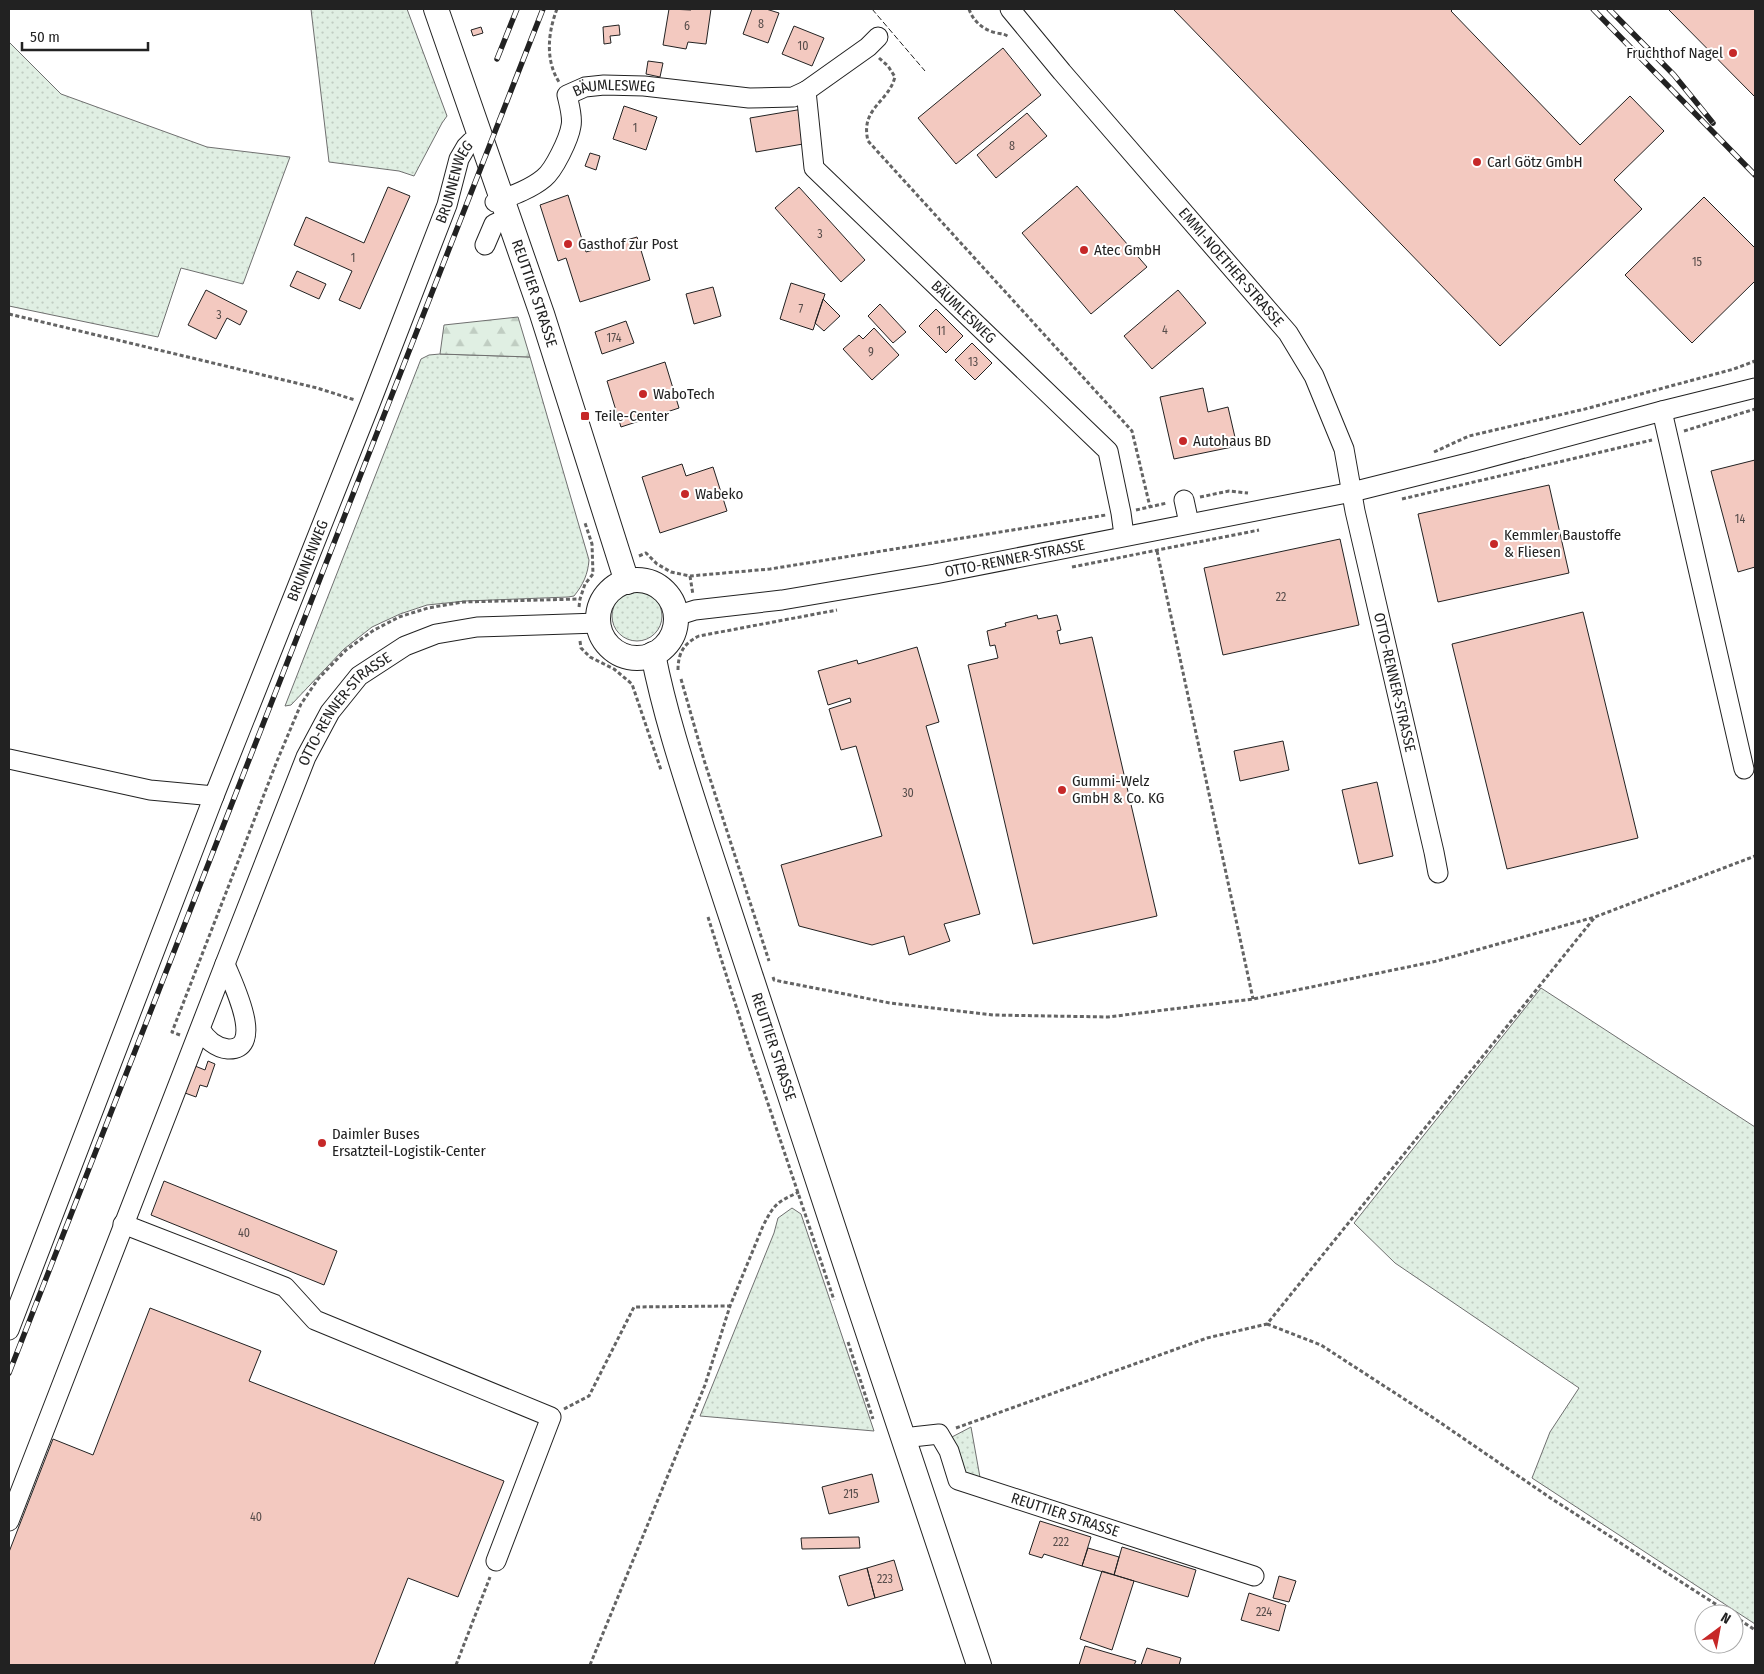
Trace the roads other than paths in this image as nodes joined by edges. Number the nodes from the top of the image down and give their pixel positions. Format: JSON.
{"nodes":[{"id":1,"x":436,"y":9,"type":"edge"},
{"id":2,"x":1010,"y":9,"type":"edge"},
{"id":3,"x":873,"y":42,"type":"road end"},
{"id":4,"x":806,"y":91,"type":"junction"},
{"id":5,"x":482,"y":137,"type":"junction"},
{"id":6,"x":502,"y":206,"type":"junction"},
{"id":7,"x":485,"y":245,"type":"dead end"},
{"id":8,"x":1755,"y":388,"type":"edge"},
{"id":9,"x":1662,"y":411,"type":"junction"},
{"id":10,"x":1352,"y":492,"type":"junction"},
{"id":11,"x":1184,"y":500,"type":"road end"},
{"id":12,"x":1189,"y":523,"type":"junction"},
{"id":13,"x":1124,"y":535,"type":"junction"},
{"id":14,"x":627,"y":582,"type":"junction"},
{"id":15,"x":676,"y":616,"type":"junction"},
{"id":16,"x":589,"y":624,"type":"junction"},
{"id":17,"x":653,"y":654,"type":"junction"},
{"id":18,"x":9,"y":758,"type":"edge"},
{"id":19,"x":1744,"y":770,"type":"dead end"},
{"id":20,"x":214,"y":796,"type":"junction"},
{"id":21,"x":1438,"y":873,"type":"dead end"},
{"id":22,"x":225,"y":964,"type":"junction"},
{"id":23,"x":200,"y":1029,"type":"junction"},
{"id":24,"x":123,"y":1224,"type":"junction"},
{"id":25,"x":9,"y":1330,"type":"edge"},
{"id":26,"x":903,"y":1438,"type":"junction"},
{"id":27,"x":9,"y":1521,"type":"edge"},
{"id":28,"x":496,"y":1561,"type":"road end"},
{"id":29,"x":1254,"y":1576,"type":"dead end"},
{"id":30,"x":979,"y":1665,"type":"edge"}],
"edges":[{"from":1,"to":5,"type":"main road","name":"REUTTIER STRASSE"},
{"from":2,"to":10,"type":"street","name":"EMMI-NOETHER-STRASSE"},
{"from":3,"to":4,"type":"street","name":"BÄUMLESWEG"},
{"from":4,"to":6,"type":"street","name":"BÄUMLESWEG"},
{"from":4,"to":13,"type":"street","name":"BÄUMLESWEG"},
{"from":5,"to":6,"type":"main road","name":"REUTTIER STRASSE"},
{"from":5,"to":20,"type":"street","name":"BRUNNENWEG"},
{"from":6,"to":7,"type":"street","name":"BÄUMLESWEG"},
{"from":6,"to":14,"type":"main road","name":"REUTTIER STRASSE"},
{"from":8,"to":9,"type":"street","name":"OTTO-RENNER-STRASSE"},
{"from":9,"to":10,"type":"street","name":"OTTO-RENNER-STRASSE"},
{"from":9,"to":19,"type":"street"},
{"from":10,"to":12,"type":"street","name":"OTTO-RENNER-STRASSE"},
{"from":10,"to":21,"type":"street","name":"OTTO-RENNER-STRASSE"},
{"from":11,"to":12,"type":"street"},
{"from":12,"to":13,"type":"street","name":"OTTO-RENNER-STRASSE"},
{"from":13,"to":15,"type":"street","name":"OTTO-RENNER-STRASSE"},
{"from":14,"to":15,"type":"main road"},
{"from":14,"to":16,"type":"main road"},
{"from":15,"to":17,"type":"main road"},
{"from":16,"to":17,"type":"main road"},
{"from":16,"to":22,"type":"street","name":"OTTO-RENNER-STRASSE"},
{"from":17,"to":26,"type":"main road","name":"REUTTIER STRASSE"},
{"from":18,"to":20,"type":"street"},
{"from":20,"to":25,"type":"street","name":"BRUNNENWEG"},
{"from":22,"to":23,"type":"street","name":"OTTO-RENNER-STRASSE"},
{"from":22,"to":23,"type":"street"},
{"from":23,"to":24,"type":"street","name":"OTTO-RENNER-STRASSE"},
{"from":24,"to":27,"type":"street","name":"OTTO-RENNER-STRASSE"},
{"from":24,"to":28,"type":"street"},
{"from":26,"to":29,"type":"street","name":"REUTTIER STRASSE"},
{"from":26,"to":30,"type":"main road","name":"REUTTIER STRASSE"}]}
